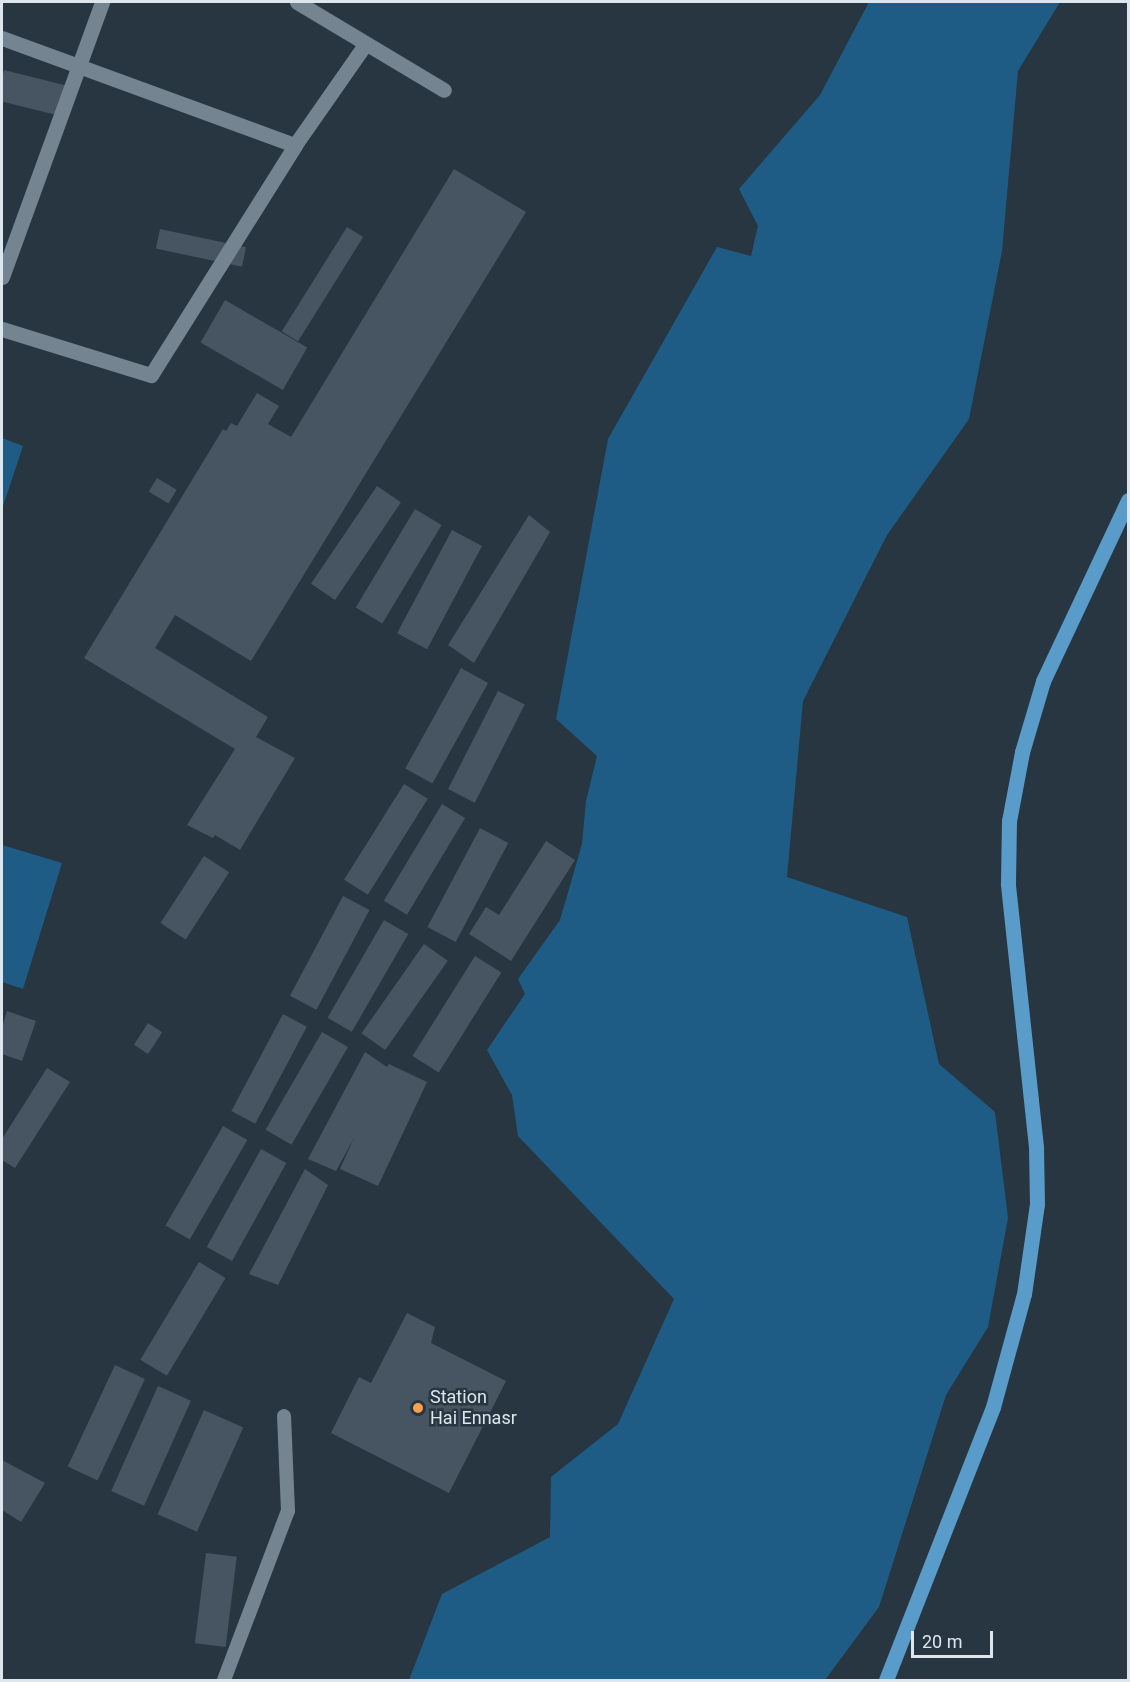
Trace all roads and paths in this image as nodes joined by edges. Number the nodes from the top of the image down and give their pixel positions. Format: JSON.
{"nodes":[{"id":1,"x":102,"y":2,"type":"edge"},
{"id":2,"x":297,"y":2,"type":"edge"},
{"id":3,"x":2,"y":39,"type":"edge"},
{"id":4,"x":364,"y":46,"type":"junction"},
{"id":5,"x":77,"y":65,"type":"junction"},
{"id":6,"x":444,"y":90,"type":"dead end"},
{"id":7,"x":295,"y":145,"type":"junction"},
{"id":8,"x":2,"y":277,"type":"edge"},
{"id":9,"x":2,"y":329,"type":"edge"},
{"id":10,"x":1128,"y":500,"type":"edge"},
{"id":11,"x":284,"y":1416,"type":"dead end"},
{"id":12,"x":224,"y":1680,"type":"edge"},
{"id":13,"x":886,"y":1680,"type":"edge"}],
"edges":[{"from":1,"to":5,"type":"street"},
{"from":2,"to":4,"type":"street"},
{"from":3,"to":5,"type":"street"},
{"from":4,"to":6,"type":"street"},
{"from":4,"to":7,"type":"street"},
{"from":5,"to":7,"type":"street"},
{"from":5,"to":8,"type":"street"},
{"from":7,"to":9,"type":"street"},
{"from":10,"to":13,"type":"main road"},
{"from":11,"to":12,"type":"lane"}]}
